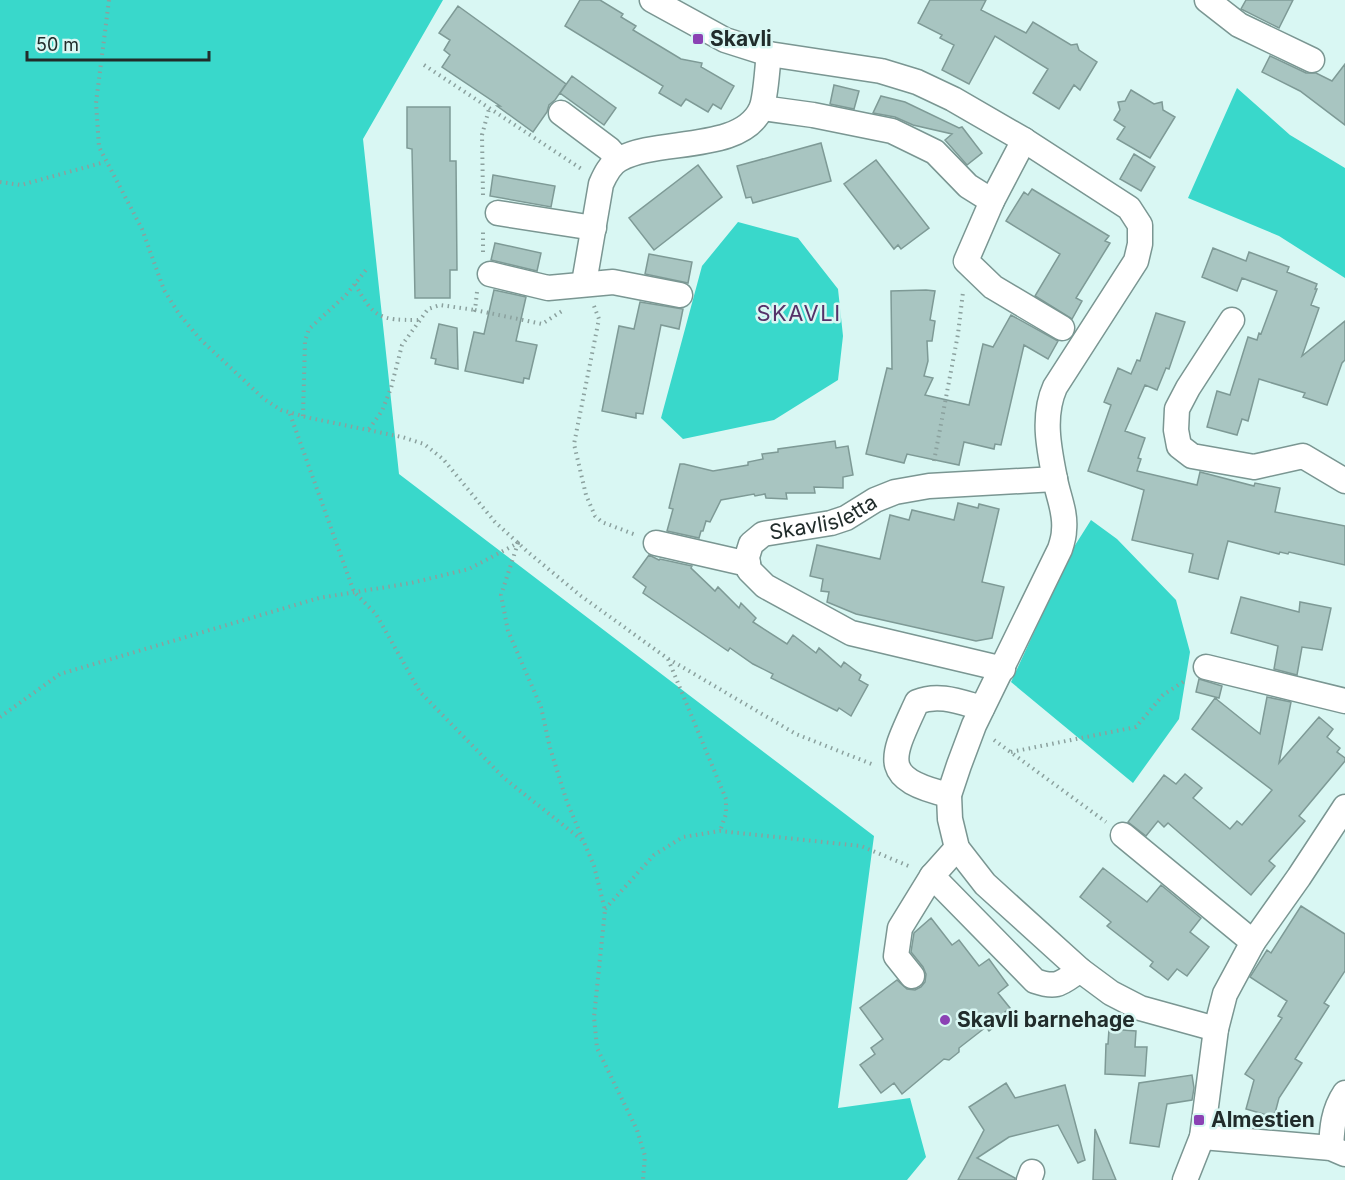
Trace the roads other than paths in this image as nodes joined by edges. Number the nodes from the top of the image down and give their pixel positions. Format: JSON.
{"nodes":[{"id":1,"x":652,"y":0,"type":"edge"},
{"id":2,"x":1207,"y":0,"type":"edge"},
{"id":3,"x":769,"y":54,"type":"junction"},
{"id":4,"x":1312,"y":60,"type":"dead end"},
{"id":5,"x":762,"y":108,"type":"junction"},
{"id":6,"x":561,"y":113,"type":"dead end"},
{"id":7,"x":1024,"y":140,"type":"junction"},
{"id":8,"x":618,"y":159,"type":"junction"},
{"id":9,"x":992,"y":201,"type":"junction"},
{"id":10,"x":488,"y":215,"type":"road end"},
{"id":11,"x":594,"y":228,"type":"junction"},
{"id":12,"x":483,"y":275,"type":"road end"},
{"id":13,"x":584,"y":283,"type":"junction"},
{"id":14,"x":680,"y":295,"type":"dead end"},
{"id":15,"x":1232,"y":320,"type":"dead end"},
{"id":16,"x":1062,"y":328,"type":"dead end"},
{"id":17,"x":1055,"y":479,"type":"junction"},
{"id":18,"x":1345,"y":481,"type":"edge"},
{"id":19,"x":656,"y":543,"type":"road end"},
{"id":20,"x":748,"y":564,"type":"junction"},
{"id":21,"x":1206,"y":667,"type":"road end"},
{"id":22,"x":1003,"y":669,"type":"junction"},
{"id":23,"x":1345,"y":701,"type":"edge"},
{"id":24,"x":978,"y":717,"type":"junction"},
{"id":25,"x":949,"y":795,"type":"junction"},
{"id":26,"x":1345,"y":807,"type":"edge"},
{"id":27,"x":1123,"y":835,"type":"road end"},
{"id":28,"x":957,"y":848,"type":"junction"},
{"id":29,"x":932,"y":876,"type":"junction"},
{"id":30,"x":1253,"y":942,"type":"junction"},
{"id":31,"x":1080,"y":970,"type":"junction"},
{"id":32,"x":912,"y":976,"type":"dead end"},
{"id":33,"x":1216,"y":1029,"type":"junction"},
{"id":34,"x":1345,"y":1093,"type":"edge"},
{"id":35,"x":1202,"y":1137,"type":"junction"},
{"id":36,"x":1338,"y":1151,"type":"edge"},
{"id":37,"x":1185,"y":1180,"type":"edge"}],
"edges":[{"from":1,"to":3,"type":"street"},
{"from":2,"to":4,"type":"street"},
{"from":3,"to":5,"type":"street"},
{"from":3,"to":7,"type":"street"},
{"from":5,"to":8,"type":"street"},
{"from":5,"to":9,"type":"street"},
{"from":6,"to":8,"type":"street"},
{"from":7,"to":9,"type":"street"},
{"from":7,"to":17,"type":"street"},
{"from":8,"to":11,"type":"street"},
{"from":9,"to":16,"type":"street"},
{"from":10,"to":11,"type":"street"},
{"from":11,"to":13,"type":"street"},
{"from":12,"to":13,"type":"street"},
{"from":13,"to":14,"type":"street"},
{"from":15,"to":18,"type":"street"},
{"from":17,"to":20,"type":"street","name":"Skavlisletta"},
{"from":17,"to":22,"type":"street"},
{"from":19,"to":20,"type":"street"},
{"from":20,"to":22,"type":"street","name":"Skavlisletta"},
{"from":21,"to":23,"type":"street"},
{"from":22,"to":24,"type":"street"},
{"from":24,"to":25,"type":"street"},
{"from":24,"to":25,"type":"street"},
{"from":25,"to":28,"type":"street"},
{"from":26,"to":30,"type":"street"},
{"from":27,"to":30,"type":"street"},
{"from":28,"to":29,"type":"street"},
{"from":28,"to":31,"type":"street"},
{"from":29,"to":31,"type":"street"},
{"from":29,"to":32,"type":"street"},
{"from":30,"to":33,"type":"street"},
{"from":31,"to":33,"type":"street"},
{"from":33,"to":35,"type":"street"},
{"from":34,"to":36,"type":"street"},
{"from":35,"to":36,"type":"street"},
{"from":35,"to":37,"type":"street"}]}
